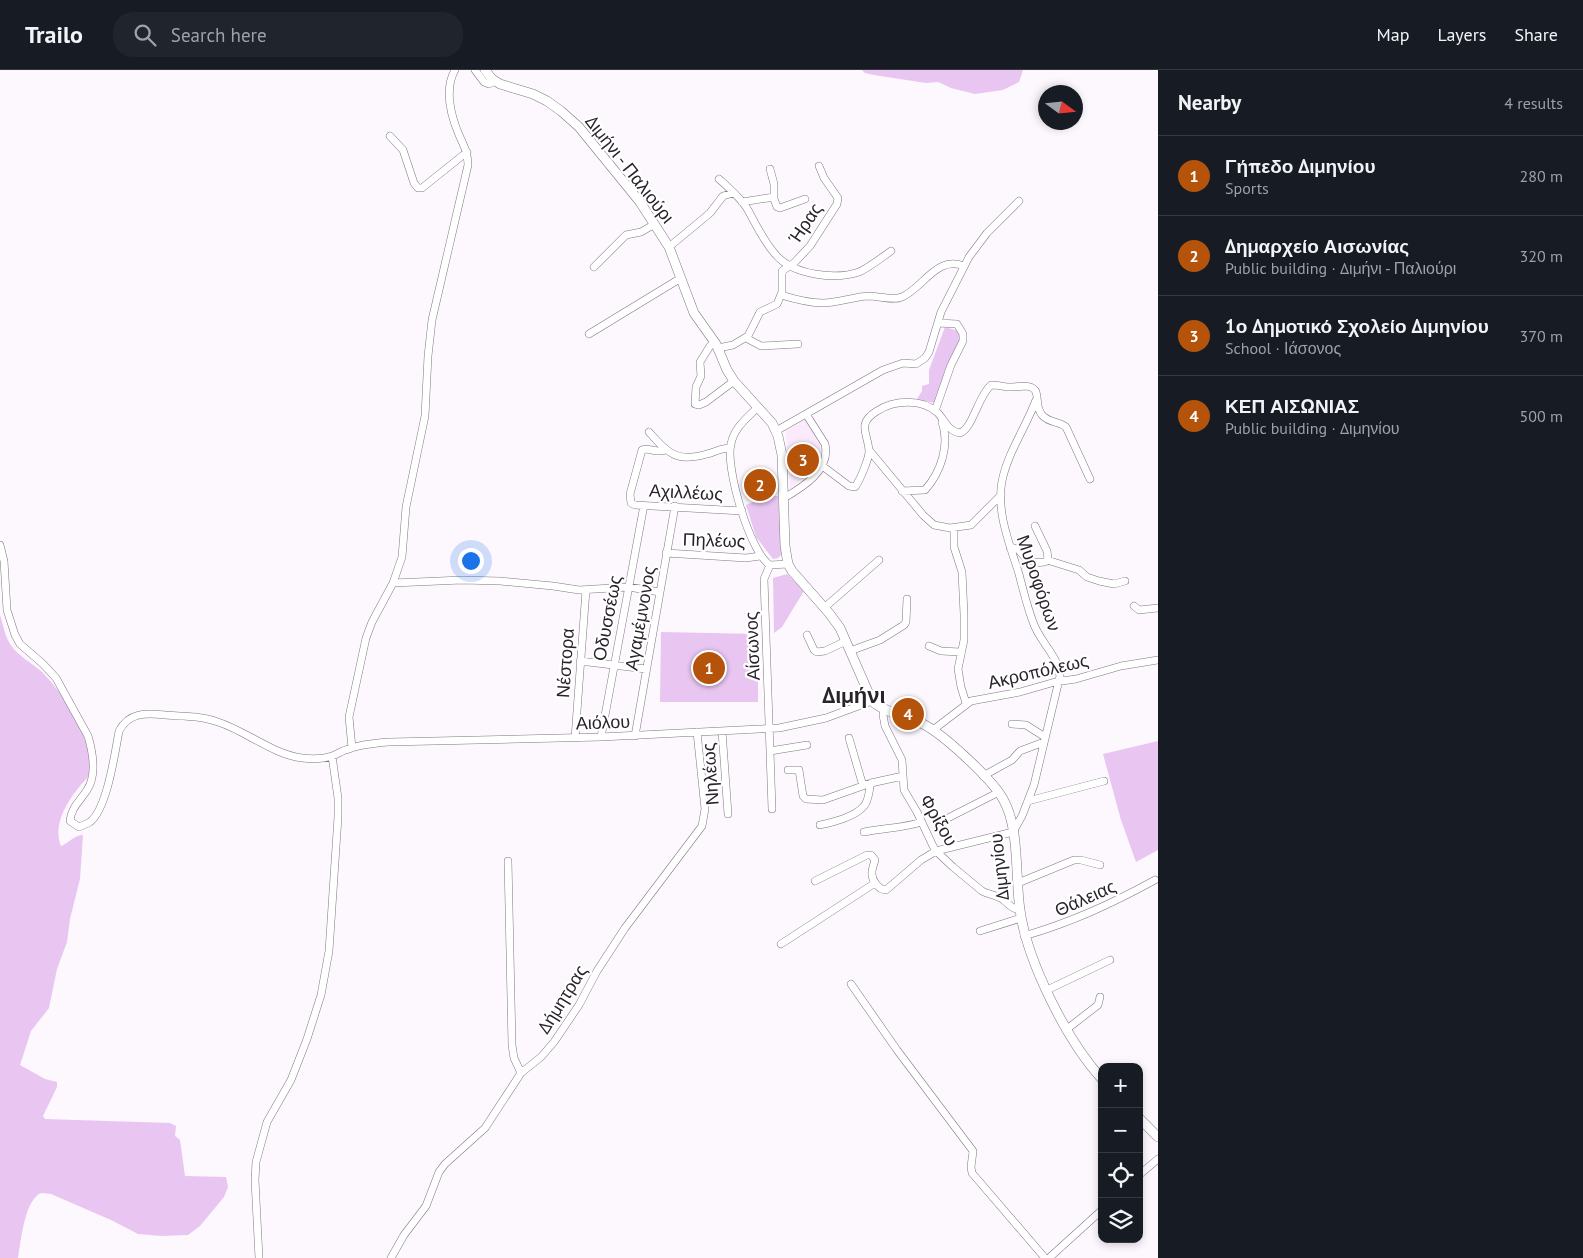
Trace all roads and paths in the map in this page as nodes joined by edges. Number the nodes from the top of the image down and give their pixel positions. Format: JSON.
{"nodes":[{"id":1,"x":454,"y":70,"type":"edge"},
{"id":2,"x":475,"y":70,"type":"edge"},
{"id":3,"x":485,"y":70,"type":"edge"},
{"id":4,"x":495,"y":81,"type":"junction"},
{"id":5,"x":390,"y":136,"type":"dead end"},
{"id":6,"x":467,"y":152,"type":"junction"},
{"id":7,"x":819,"y":166,"type":"dead end"},
{"id":8,"x":770,"y":169,"type":"dead end"},
{"id":9,"x":719,"y":179,"type":"dead end"},
{"id":10,"x":733,"y":193,"type":"junction"},
{"id":11,"x":774,"y":196,"type":"junction"},
{"id":12,"x":805,"y":199,"type":"dead end"},
{"id":13,"x":1019,"y":201,"type":"dead end"},
{"id":14,"x":742,"y":202,"type":"junction"},
{"id":15,"x":655,"y":224,"type":"junction"},
{"id":16,"x":669,"y":247,"type":"junction"},
{"id":17,"x":891,"y":251,"type":"dead end"},
{"id":18,"x":790,"y":266,"type":"junction"},
{"id":19,"x":964,"y":266,"type":"junction"},
{"id":20,"x":594,"y":267,"type":"dead end"},
{"id":21,"x":681,"y":278,"type":"junction"},
{"id":22,"x":781,"y":296,"type":"junction"},
{"id":23,"x":938,"y":323,"type":"junction"},
{"id":24,"x":589,"y":334,"type":"dead end"},
{"id":25,"x":746,"y":338,"type":"junction"},
{"id":26,"x":798,"y":344,"type":"dead end"},
{"id":27,"x":717,"y":345,"type":"junction"},
{"id":28,"x":734,"y":381,"type":"junction"},
{"id":29,"x":1036,"y":400,"type":"junction"},
{"id":30,"x":757,"y":408,"type":"junction"},
{"id":31,"x":937,"y":413,"type":"junction"},
{"id":32,"x":806,"y":414,"type":"junction"},
{"id":33,"x":776,"y":431,"type":"junction"},
{"id":34,"x":649,"y":432,"type":"dead end"},
{"id":35,"x":730,"y":448,"type":"junction"},
{"id":36,"x":665,"y":450,"type":"junction"},
{"id":37,"x":869,"y":450,"type":"junction"},
{"id":38,"x":821,"y":465,"type":"junction"},
{"id":39,"x":1090,"y":479,"type":"dead end"},
{"id":40,"x":902,"y":491,"type":"junction"},
{"id":41,"x":1001,"y":495,"type":"junction"},
{"id":42,"x":784,"y":498,"type":"junction"},
{"id":43,"x":644,"y":505,"type":"junction"},
{"id":44,"x":674,"y":506,"type":"junction"},
{"id":45,"x":742,"y":511,"type":"junction"},
{"id":46,"x":1035,"y":526,"type":"dead end"},
{"id":47,"x":954,"y":528,"type":"junction"},
{"id":48,"x":0,"y":546,"type":"edge"},
{"id":49,"x":1010,"y":547,"type":"junction"},
{"id":50,"x":666,"y":553,"type":"junction"},
{"id":51,"x":760,"y":556,"type":"junction"},
{"id":52,"x":879,"y":560,"type":"dead end"},
{"id":53,"x":1047,"y":560,"type":"junction"},
{"id":54,"x":788,"y":564,"type":"junction"},
{"id":55,"x":770,"y":565,"type":"junction"},
{"id":56,"x":1125,"y":581,"type":"dead end"},
{"id":57,"x":393,"y":583,"type":"junction"},
{"id":58,"x":628,"y":587,"type":"junction"},
{"id":59,"x":586,"y":590,"type":"junction"},
{"id":60,"x":660,"y":592,"type":"junction"},
{"id":61,"x":906,"y":599,"type":"dead end"},
{"id":62,"x":1134,"y":606,"type":"dead end"},
{"id":63,"x":824,"y":608,"type":"junction"},
{"id":64,"x":1158,"y":608,"type":"edge"},
{"id":65,"x":807,"y":636,"type":"dead end"},
{"id":66,"x":846,"y":642,"type":"junction"},
{"id":67,"x":929,"y":646,"type":"dead end"},
{"id":68,"x":850,"y":651,"type":"junction"},
{"id":69,"x":960,"y":652,"type":"junction"},
{"id":70,"x":1158,"y":660,"type":"edge"},
{"id":71,"x":580,"y":661,"type":"junction"},
{"id":72,"x":614,"y":665,"type":"junction"},
{"id":73,"x":646,"y":669,"type":"junction"},
{"id":74,"x":1060,"y":682,"type":"junction"},
{"id":75,"x":872,"y":700,"type":"junction"},
{"id":76,"x":966,"y":703,"type":"junction"},
{"id":77,"x":884,"y":708,"type":"junction"},
{"id":78,"x":1012,"y":724,"type":"dead end"},
{"id":79,"x":769,"y":729,"type":"junction"},
{"id":80,"x":933,"y":730,"type":"junction"},
{"id":81,"x":722,"y":731,"type":"junction"},
{"id":82,"x":697,"y":732,"type":"junction"},
{"id":83,"x":635,"y":736,"type":"junction"},
{"id":84,"x":575,"y":738,"type":"junction"},
{"id":85,"x":601,"y":738,"type":"junction"},
{"id":86,"x":849,"y":738,"type":"dead end"},
{"id":87,"x":1045,"y":739,"type":"junction"},
{"id":88,"x":807,"y":745,"type":"dead end"},
{"id":89,"x":352,"y":748,"type":"junction"},
{"id":90,"x":770,"y":751,"type":"junction"},
{"id":91,"x":332,"y":756,"type":"junction"},
{"id":92,"x":788,"y":770,"type":"dead end"},
{"id":93,"x":903,"y":776,"type":"junction"},
{"id":94,"x":983,"y":776,"type":"junction"},
{"id":95,"x":1104,"y":781,"type":"dead end"},
{"id":96,"x":872,"y":783,"type":"junction"},
{"id":97,"x":863,"y":786,"type":"junction"},
{"id":98,"x":999,"y":792,"type":"junction"},
{"id":99,"x":1028,"y":801,"type":"junction"},
{"id":100,"x":772,"y":809,"type":"dead end"},
{"id":101,"x":728,"y":814,"type":"dead end"},
{"id":102,"x":946,"y":819,"type":"dead end"},
{"id":103,"x":922,"y":822,"type":"junction"},
{"id":104,"x":820,"y":825,"type":"dead end"},
{"id":105,"x":864,"y":832,"type":"dead end"},
{"id":106,"x":1013,"y":832,"type":"junction"},
{"id":107,"x":936,"y":851,"type":"junction"},
{"id":108,"x":508,"y":861,"type":"dead end"},
{"id":109,"x":1100,"y":865,"type":"dead end"},
{"id":110,"x":1155,"y":880,"type":"dead end"},
{"id":111,"x":815,"y":881,"type":"dead end"},
{"id":112,"x":1018,"y":883,"type":"junction"},
{"id":113,"x":875,"y":884,"type":"junction"},
{"id":114,"x":1021,"y":914,"type":"junction"},
{"id":115,"x":980,"y":932,"type":"dead end"},
{"id":116,"x":1024,"y":936,"type":"junction"},
{"id":117,"x":781,"y":944,"type":"dead end"},
{"id":118,"x":1110,"y":960,"type":"dead end"},
{"id":119,"x":851,"y":984,"type":"dead end"},
{"id":120,"x":1047,"y":990,"type":"junction"},
{"id":121,"x":1100,"y":997,"type":"dead end"},
{"id":122,"x":1067,"y":1028,"type":"junction"},
{"id":123,"x":520,"y":1073,"type":"junction"},
{"id":124,"x":1098,"y":1074,"type":"edge"},
{"id":125,"x":1143,"y":1122,"type":"edge"},
{"id":126,"x":1158,"y":1137,"type":"edge"},
{"id":127,"x":1158,"y":1159,"type":"edge"},
{"id":128,"x":1143,"y":1172,"type":"edge"},
{"id":129,"x":1098,"y":1213,"type":"edge"},
{"id":130,"x":259,"y":1258,"type":"edge"},
{"id":131,"x":391,"y":1258,"type":"edge"},
{"id":132,"x":1047,"y":1258,"type":"edge"}],
"edges":[{"from":1,"to":6,"type":"street"},
{"from":2,"to":4,"type":"street"},
{"from":3,"to":4,"type":"main road","name":"Διμήνι - Παλιούρι"},
{"from":4,"to":15,"type":"main road","name":"Διμήνι - Παλιούρι"},
{"from":5,"to":6,"type":"street"},
{"from":6,"to":57,"type":"street"},
{"from":7,"to":18,"type":"street","name":"Ήρας"},
{"from":8,"to":11,"type":"street"},
{"from":9,"to":10,"type":"street"},
{"from":10,"to":14,"type":"street"},
{"from":10,"to":16,"type":"street"},
{"from":11,"to":12,"type":"street"},
{"from":11,"to":14,"type":"street"},
{"from":13,"to":19,"type":"street"},
{"from":14,"to":18,"type":"street"},
{"from":15,"to":16,"type":"main road","name":"Διμήνι - Παλιούρι"},
{"from":15,"to":20,"type":"street"},
{"from":16,"to":21,"type":"main road","name":"Διμήνι - Παλιούρι"},
{"from":17,"to":18,"type":"street"},
{"from":18,"to":22,"type":"street","name":"Ήρας"},
{"from":19,"to":22,"type":"street"},
{"from":19,"to":23,"type":"street"},
{"from":21,"to":24,"type":"street"},
{"from":21,"to":27,"type":"main road","name":"Διμήνι - Παλιούρι"},
{"from":22,"to":25,"type":"street"},
{"from":23,"to":31,"type":"street"},
{"from":23,"to":32,"type":"street"},
{"from":25,"to":26,"type":"street"},
{"from":25,"to":27,"type":"street"},
{"from":27,"to":28,"type":"main road","name":"Διμήνι - Παλιούρι"},
{"from":27,"to":28,"type":"street"},
{"from":28,"to":30,"type":"main road","name":"Διμήνι - Παλιούρι"},
{"from":29,"to":31,"type":"street"},
{"from":29,"to":39,"type":"street"},
{"from":29,"to":41,"type":"street","name":"Μυροφόρων"},
{"from":30,"to":33,"type":"main road","name":"Διμήνι - Παλιούρι"},
{"from":30,"to":35,"type":"street"},
{"from":31,"to":37,"type":"street"},
{"from":31,"to":40,"type":"street"},
{"from":32,"to":33,"type":"street"},
{"from":32,"to":38,"type":"street"},
{"from":33,"to":42,"type":"main road","name":"Διμήνι - Παλιούρι"},
{"from":34,"to":36,"type":"street"},
{"from":35,"to":36,"type":"street"},
{"from":35,"to":45,"type":"street"},
{"from":36,"to":43,"type":"street","name":"Αχιλλέως"},
{"from":37,"to":38,"type":"street"},
{"from":37,"to":40,"type":"street"},
{"from":38,"to":42,"type":"street"},
{"from":40,"to":47,"type":"street"},
{"from":41,"to":47,"type":"street"},
{"from":41,"to":49,"type":"street","name":"Μυροφόρων"},
{"from":42,"to":54,"type":"main road","name":"Διμήνι - Παλιούρι"},
{"from":43,"to":44,"type":"street","name":"Αχιλλέως"},
{"from":43,"to":58,"type":"street","name":"Οδυσσέως"},
{"from":44,"to":45,"type":"street","name":"Αχιλλέως"},
{"from":44,"to":50,"type":"street","name":"Αγαμέμνονος"},
{"from":45,"to":51,"type":"street"},
{"from":46,"to":53,"type":"street"},
{"from":47,"to":69,"type":"street"},
{"from":48,"to":91,"type":"street","name":"Αιόλου"},
{"from":49,"to":53,"type":"street"},
{"from":49,"to":74,"type":"street","name":"Μυροφόρων"},
{"from":50,"to":51,"type":"street","name":"Πηλέως"},
{"from":50,"to":60,"type":"street","name":"Αγαμέμνονος"},
{"from":51,"to":55,"type":"street"},
{"from":52,"to":63,"type":"street"},
{"from":53,"to":56,"type":"street"},
{"from":54,"to":55,"type":"street"},
{"from":54,"to":63,"type":"main road","name":"Διμήνι - Παλιούρι"},
{"from":55,"to":79,"type":"street","name":"Αίσωνος"},
{"from":57,"to":59,"type":"street"},
{"from":57,"to":89,"type":"street"},
{"from":58,"to":59,"type":"street"},
{"from":58,"to":60,"type":"street"},
{"from":58,"to":72,"type":"street","name":"Οδυσσέως"},
{"from":59,"to":71,"type":"street","name":"Νέστορα"},
{"from":60,"to":73,"type":"street","name":"Αγαμέμνονος"},
{"from":61,"to":68,"type":"street"},
{"from":62,"to":64,"type":"street"},
{"from":63,"to":66,"type":"main road","name":"Διμήνι - Παλιούρι"},
{"from":65,"to":66,"type":"street"},
{"from":66,"to":68,"type":"main road","name":"Διμήνι - Παλιούρι"},
{"from":67,"to":69,"type":"street"},
{"from":68,"to":75,"type":"main road","name":"Διμήνι - Παλιούρι"},
{"from":69,"to":76,"type":"street"},
{"from":70,"to":74,"type":"street","name":"Ακροπόλεως"},
{"from":71,"to":72,"type":"street"},
{"from":71,"to":84,"type":"street","name":"Νέστορα"},
{"from":72,"to":73,"type":"street"},
{"from":72,"to":85,"type":"street","name":"Οδυσσέως"},
{"from":73,"to":83,"type":"street","name":"Αγαμέμνονος"},
{"from":74,"to":76,"type":"street","name":"Ακροπόλεως"},
{"from":74,"to":87,"type":"street"},
{"from":75,"to":77,"type":"main road","name":"Διμηνίου"},
{"from":75,"to":79,"type":"street","name":"Αιόλου"},
{"from":76,"to":80,"type":"street","name":"Ακροπόλεως"},
{"from":77,"to":80,"type":"main road","name":"Διμηνίου"},
{"from":77,"to":93,"type":"street","name":"Φρίξου"},
{"from":78,"to":87,"type":"street"},
{"from":79,"to":81,"type":"street","name":"Αιόλου"},
{"from":79,"to":90,"type":"street","name":"Αίσωνος"},
{"from":80,"to":94,"type":"main road","name":"Διμηνίου"},
{"from":81,"to":82,"type":"street","name":"Αιόλου"},
{"from":81,"to":101,"type":"street","name":"Νηλέως"},
{"from":82,"to":83,"type":"street","name":"Αιόλου"},
{"from":82,"to":123,"type":"street","name":"Δήμητρας"},
{"from":83,"to":85,"type":"street","name":"Αιόλου"},
{"from":84,"to":85,"type":"street","name":"Αιόλου"},
{"from":84,"to":89,"type":"street","name":"Αιόλου"},
{"from":86,"to":97,"type":"street"},
{"from":87,"to":94,"type":"street"},
{"from":87,"to":99,"type":"street"},
{"from":88,"to":90,"type":"street"},
{"from":89,"to":91,"type":"street","name":"Αιόλου"},
{"from":90,"to":100,"type":"street","name":"Αίσωνος"},
{"from":91,"to":130,"type":"street"},
{"from":92,"to":97,"type":"street"},
{"from":93,"to":96,"type":"street"},
{"from":93,"to":103,"type":"street","name":"Φρίξου"},
{"from":94,"to":98,"type":"main road","name":"Διμηνίου"},
{"from":95,"to":99,"type":"street"},
{"from":96,"to":97,"type":"street"},
{"from":96,"to":104,"type":"street"},
{"from":98,"to":102,"type":"street"},
{"from":98,"to":106,"type":"main road","name":"Διμηνίου"},
{"from":99,"to":106,"type":"street"},
{"from":103,"to":105,"type":"street"},
{"from":103,"to":107,"type":"street","name":"Φρίξου"},
{"from":106,"to":107,"type":"street"},
{"from":106,"to":112,"type":"main road","name":"Διμηνίου"},
{"from":107,"to":113,"type":"street"},
{"from":107,"to":114,"type":"street","name":"Φρίξου"},
{"from":108,"to":123,"type":"street"},
{"from":109,"to":112,"type":"street"},
{"from":110,"to":116,"type":"street","name":"Θάλειας"},
{"from":111,"to":113,"type":"street"},
{"from":112,"to":114,"type":"main road","name":"Διμηνίου"},
{"from":113,"to":117,"type":"street"},
{"from":114,"to":115,"type":"street"},
{"from":114,"to":116,"type":"main road","name":"Διμηνίου"},
{"from":116,"to":120,"type":"main road","name":"Διμηνίου"},
{"from":118,"to":120,"type":"street"},
{"from":119,"to":132,"type":"street"},
{"from":120,"to":122,"type":"main road","name":"Διμηνίου"},
{"from":121,"to":122,"type":"street"},
{"from":122,"to":124,"type":"main road","name":"Διμηνίου"},
{"from":123,"to":131,"type":"street","name":"Δήμητρας"},
{"from":125,"to":126,"type":"main road"},
{"from":127,"to":128,"type":"street"},
{"from":129,"to":132,"type":"street"}]}
